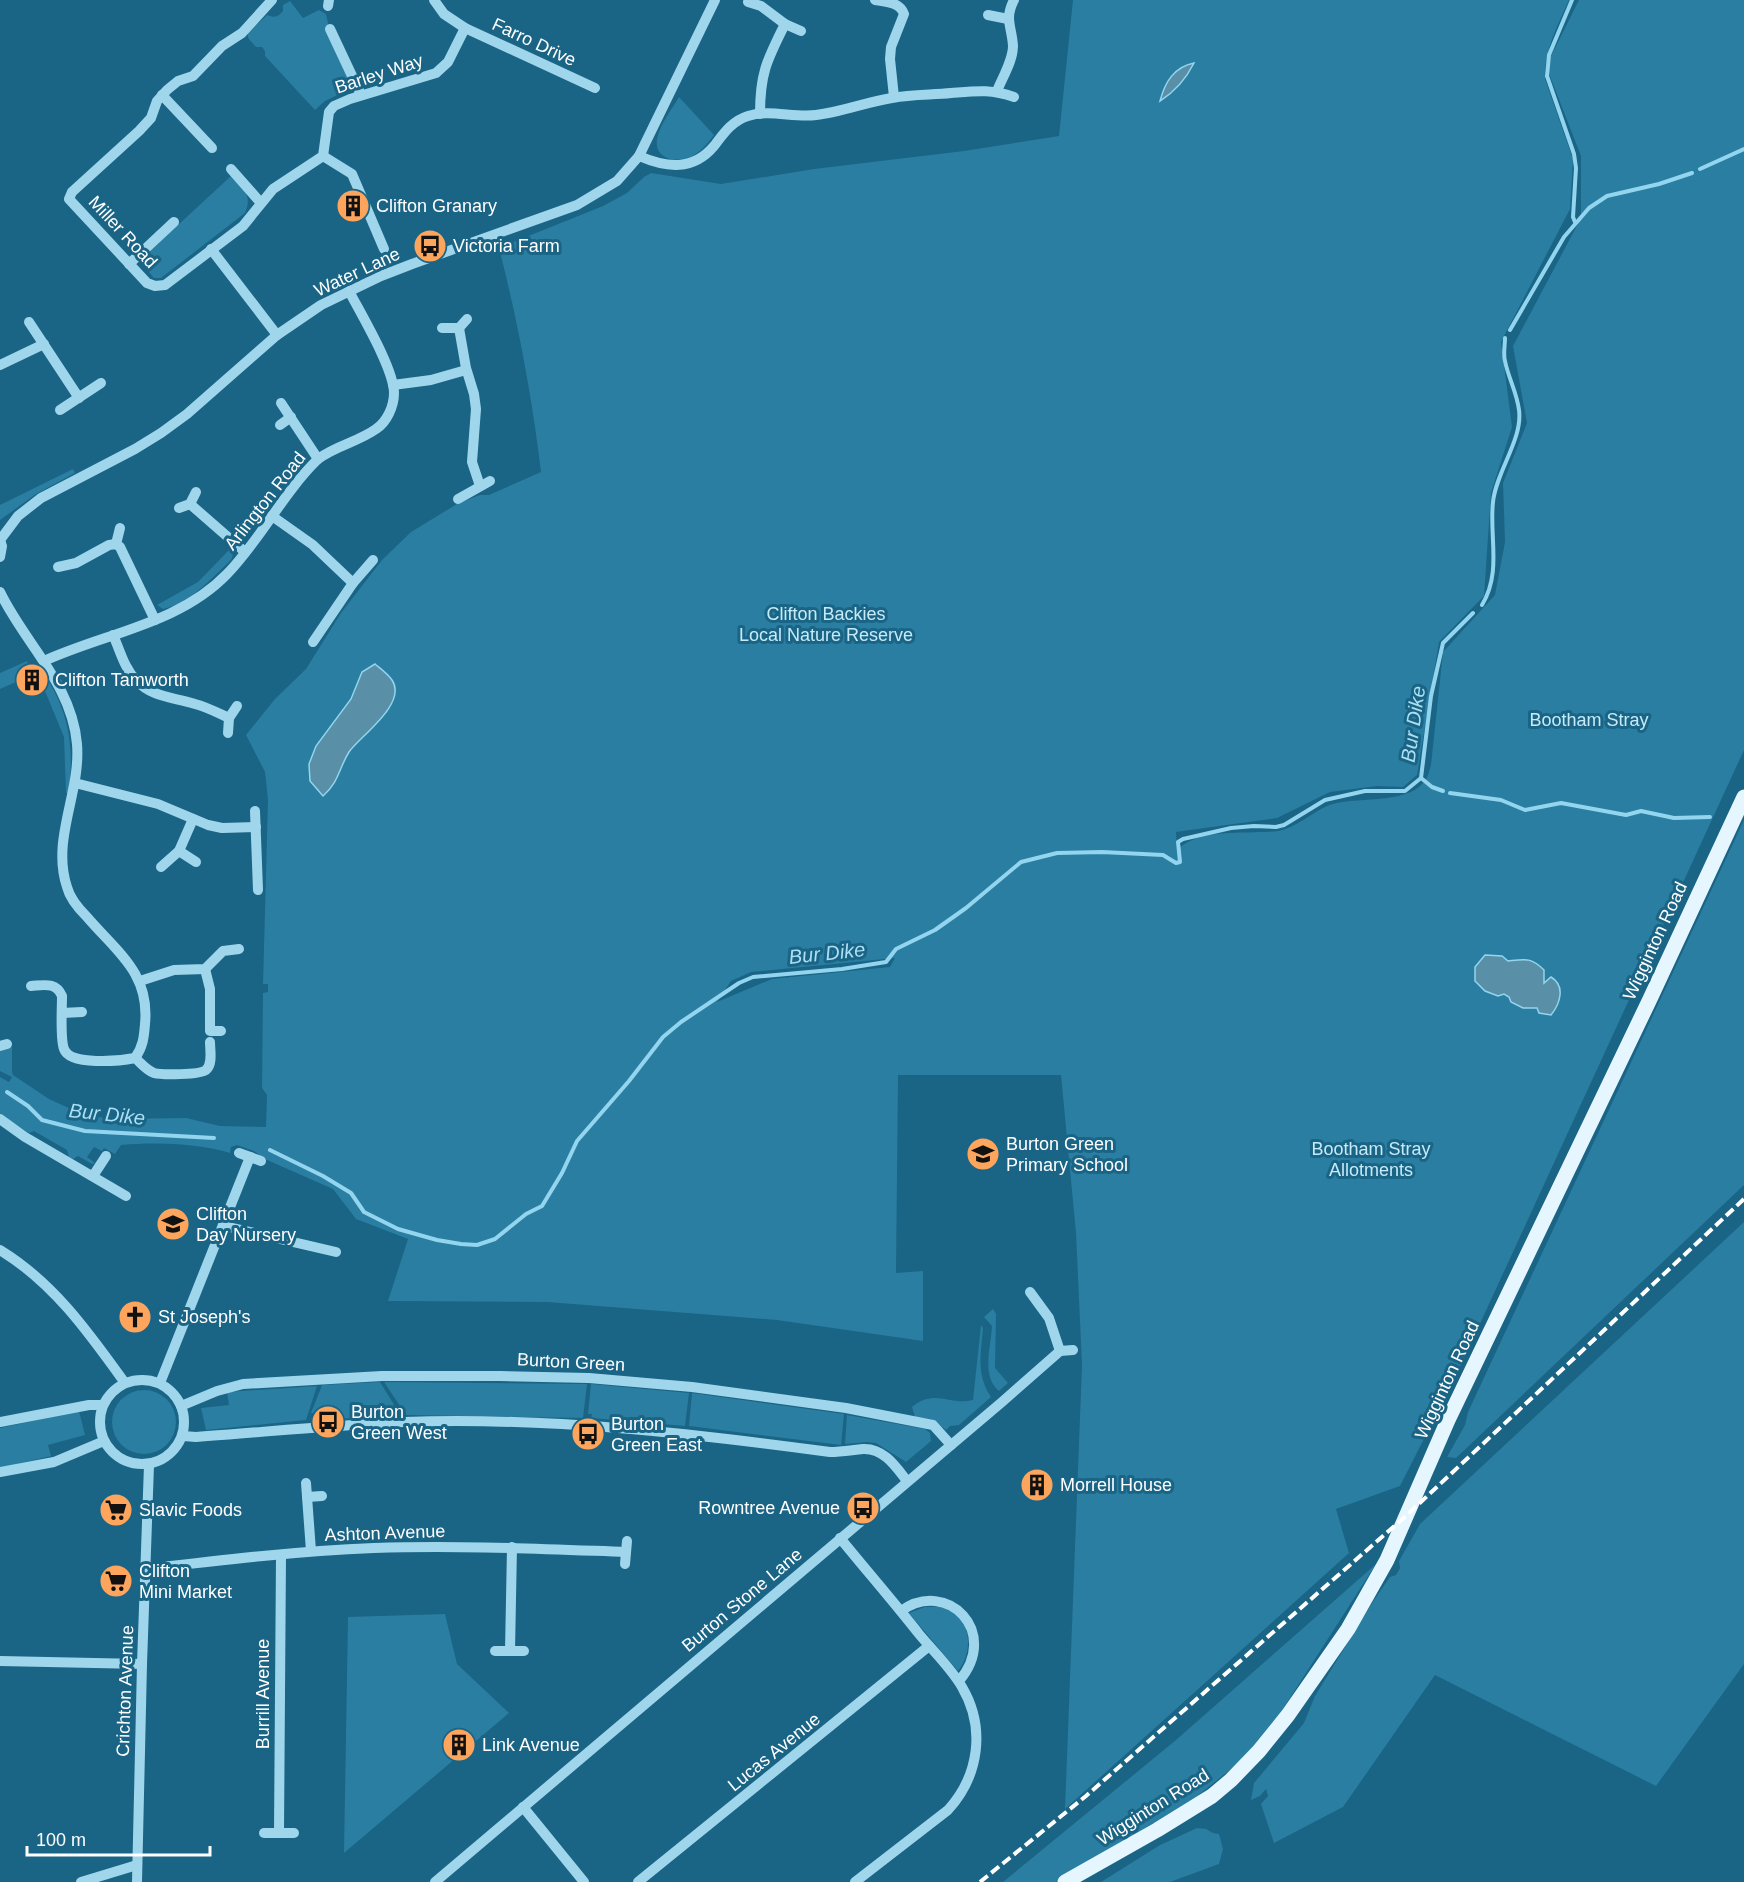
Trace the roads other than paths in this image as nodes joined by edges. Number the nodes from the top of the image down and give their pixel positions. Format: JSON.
{"nodes":[{"id":1,"x":271,"y":0,"type":"edge"},
{"id":2,"x":434,"y":0,"type":"edge"},
{"id":3,"x":715,"y":0,"type":"edge"},
{"id":4,"x":876,"y":0,"type":"edge"},
{"id":5,"x":1014,"y":0,"type":"edge"},
{"id":6,"x":748,"y":2,"type":"dead end"},
{"id":7,"x":988,"y":15,"type":"dead end"},
{"id":8,"x":1008,"y":19,"type":"junction"},
{"id":9,"x":785,"y":24,"type":"junction"},
{"id":10,"x":465,"y":28,"type":"junction"},
{"id":11,"x":330,"y":29,"type":"dead end"},
{"id":12,"x":801,"y":31,"type":"dead end"},
{"id":13,"x":595,"y":88,"type":"dead end"},
{"id":14,"x":997,"y":91,"type":"junction"},
{"id":15,"x":361,"y":95,"type":"junction"},
{"id":16,"x":162,"y":96,"type":"junction"},
{"id":17,"x":894,"y":97,"type":"junction"},
{"id":18,"x":1014,"y":97,"type":"dead end"},
{"id":19,"x":760,"y":114,"type":"junction"},
{"id":20,"x":212,"y":148,"type":"dead end"},
{"id":21,"x":323,"y":156,"type":"junction"},
{"id":22,"x":639,"y":156,"type":"junction"},
{"id":23,"x":231,"y":169,"type":"dead end"},
{"id":24,"x":261,"y":203,"type":"junction"},
{"id":25,"x":174,"y":222,"type":"dead end"},
{"id":26,"x":211,"y":249,"type":"junction"},
{"id":27,"x":384,"y":249,"type":"dead end"},
{"id":28,"x":129,"y":264,"type":"junction"},
{"id":29,"x":349,"y":291,"type":"junction"},
{"id":30,"x":467,"y":319,"type":"dead end"},
{"id":31,"x":29,"y":322,"type":"dead end"},
{"id":32,"x":442,"y":328,"type":"dead end"},
{"id":33,"x":459,"y":328,"type":"junction"},
{"id":34,"x":277,"y":335,"type":"junction"},
{"id":35,"x":44,"y":344,"type":"junction"},
{"id":36,"x":0,"y":365,"type":"edge"},
{"id":37,"x":466,"y":370,"type":"junction"},
{"id":38,"x":100,"y":383,"type":"dead end"},
{"id":39,"x":393,"y":385,"type":"junction"},
{"id":40,"x":79,"y":398,"type":"junction"},
{"id":41,"x":281,"y":403,"type":"dead end"},
{"id":42,"x":60,"y":410,"type":"dead end"},
{"id":43,"x":291,"y":417,"type":"junction"},
{"id":44,"x":280,"y":425,"type":"dead end"},
{"id":45,"x":318,"y":459,"type":"junction"},
{"id":46,"x":196,"y":492,"type":"dead end"},
{"id":47,"x":458,"y":499,"type":"dead end"},
{"id":48,"x":190,"y":504,"type":"junction"},
{"id":49,"x":179,"y":508,"type":"dead end"},
{"id":50,"x":272,"y":516,"type":"junction"},
{"id":51,"x":120,"y":528,"type":"dead end"},
{"id":52,"x":0,"y":540,"type":"edge"},
{"id":53,"x":116,"y":544,"type":"junction"},
{"id":54,"x":245,"y":552,"type":"junction"},
{"id":55,"x":0,"y":557,"type":"edge"},
{"id":56,"x":373,"y":560,"type":"dead end"},
{"id":57,"x":58,"y":567,"type":"dead end"},
{"id":58,"x":352,"y":583,"type":"junction"},
{"id":59,"x":0,"y":592,"type":"edge"},
{"id":60,"x":155,"y":620,"type":"junction"},
{"id":61,"x":113,"y":634,"type":"junction"},
{"id":62,"x":313,"y":642,"type":"dead end"},
{"id":63,"x":44,"y":660,"type":"junction"},
{"id":64,"x":237,"y":706,"type":"dead end"},
{"id":65,"x":229,"y":718,"type":"junction"},
{"id":66,"x":228,"y":733,"type":"dead end"},
{"id":67,"x":75,"y":783,"type":"junction"},
{"id":68,"x":1744,"y":797,"type":"edge"},
{"id":69,"x":255,"y":811,"type":"dead end"},
{"id":70,"x":194,"y":819,"type":"junction"},
{"id":71,"x":256,"y":827,"type":"junction"},
{"id":72,"x":179,"y":851,"type":"junction"},
{"id":73,"x":196,"y":862,"type":"dead end"},
{"id":74,"x":161,"y":867,"type":"dead end"},
{"id":75,"x":258,"y":890,"type":"dead end"},
{"id":76,"x":239,"y":948,"type":"dead end"},
{"id":77,"x":206,"y":969,"type":"junction"},
{"id":78,"x":140,"y":981,"type":"junction"},
{"id":79,"x":31,"y":986,"type":"dead end"},
{"id":80,"x":82,"y":1012,"type":"dead end"},
{"id":81,"x":62,"y":1013,"type":"junction"},
{"id":82,"x":221,"y":1031,"type":"dead end"},
{"id":83,"x":210,"y":1042,"type":"dead end"},
{"id":84,"x":135,"y":1058,"type":"junction"},
{"id":85,"x":0,"y":1119,"type":"edge"},
{"id":86,"x":106,"y":1156,"type":"dead end"},
{"id":87,"x":250,"y":1157,"type":"dead end"},
{"id":88,"x":93,"y":1176,"type":"junction"},
{"id":89,"x":126,"y":1196,"type":"dead end"},
{"id":90,"x":224,"y":1226,"type":"junction"},
{"id":91,"x":0,"y":1250,"type":"edge"},
{"id":92,"x":336,"y":1251,"type":"dead end"},
{"id":93,"x":1030,"y":1292,"type":"dead end"},
{"id":94,"x":1073,"y":1350,"type":"dead end"},
{"id":95,"x":1059,"y":1351,"type":"junction"},
{"id":96,"x":125,"y":1383,"type":"junction"},
{"id":97,"x":160,"y":1383,"type":"junction"},
{"id":98,"x":103,"y":1405,"type":"junction"},
{"id":99,"x":181,"y":1406,"type":"junction"},
{"id":100,"x":0,"y":1422,"type":"edge"},
{"id":101,"x":183,"y":1436,"type":"junction"},
{"id":102,"x":104,"y":1441,"type":"junction"},
{"id":103,"x":951,"y":1445,"type":"junction"},
{"id":104,"x":149,"y":1465,"type":"junction"},
{"id":105,"x":0,"y":1473,"type":"edge"},
{"id":106,"x":907,"y":1481,"type":"junction"},
{"id":107,"x":306,"y":1483,"type":"dead end"},
{"id":108,"x":322,"y":1496,"type":"dead end"},
{"id":109,"x":307,"y":1497,"type":"junction"},
{"id":110,"x":840,"y":1538,"type":"junction"},
{"id":111,"x":512,"y":1547,"type":"junction"},
{"id":112,"x":311,"y":1551,"type":"junction"},
{"id":113,"x":626,"y":1552,"type":"dead end"},
{"id":114,"x":281,"y":1555,"type":"junction"},
{"id":115,"x":146,"y":1569,"type":"junction"},
{"id":116,"x":901,"y":1611,"type":"junction"},
{"id":117,"x":929,"y":1646,"type":"junction"},
{"id":118,"x":510,"y":1651,"type":"junction"},
{"id":119,"x":524,"y":1651,"type":"dead end"},
{"id":120,"x":495,"y":1652,"type":"dead end"},
{"id":121,"x":0,"y":1661,"type":"edge"},
{"id":122,"x":142,"y":1664,"type":"junction"},
{"id":123,"x":958,"y":1681,"type":"junction"},
{"id":124,"x":523,"y":1807,"type":"junction"},
{"id":125,"x":264,"y":1833,"type":"dead end"},
{"id":126,"x":279,"y":1833,"type":"junction"},
{"id":127,"x":294,"y":1833,"type":"dead end"},
{"id":128,"x":137,"y":1865,"type":"junction"},
{"id":129,"x":81,"y":1882,"type":"edge"},
{"id":130,"x":137,"y":1882,"type":"edge"},
{"id":131,"x":435,"y":1882,"type":"edge"},
{"id":132,"x":584,"y":1882,"type":"edge"},
{"id":133,"x":638,"y":1882,"type":"edge"},
{"id":134,"x":855,"y":1882,"type":"edge"},
{"id":135,"x":1065,"y":1882,"type":"edge"}],
"edges":[{"from":1,"to":16,"type":"street","name":"Miller Road"},
{"from":2,"to":10,"type":"street","name":"Farro Drive"},
{"from":3,"to":22,"type":"street","name":"Water Lane"},
{"from":4,"to":17,"type":"street"},
{"from":5,"to":8,"type":"street"},
{"from":6,"to":9,"type":"street"},
{"from":7,"to":8,"type":"street"},
{"from":8,"to":14,"type":"street"},
{"from":9,"to":12,"type":"street"},
{"from":9,"to":19,"type":"street"},
{"from":10,"to":13,"type":"street","name":"Farro Drive"},
{"from":10,"to":15,"type":"street","name":"Barley Way"},
{"from":11,"to":15,"type":"street"},
{"from":14,"to":17,"type":"street"},
{"from":14,"to":18,"type":"street"},
{"from":15,"to":21,"type":"street","name":"Barley Way"},
{"from":16,"to":20,"type":"street"},
{"from":16,"to":28,"type":"street","name":"Miller Road"},
{"from":17,"to":19,"type":"street"},
{"from":19,"to":22,"type":"street"},
{"from":21,"to":24,"type":"street"},
{"from":21,"to":27,"type":"street"},
{"from":22,"to":29,"type":"street","name":"Water Lane"},
{"from":23,"to":24,"type":"street"},
{"from":24,"to":26,"type":"street"},
{"from":25,"to":28,"type":"street"},
{"from":26,"to":28,"type":"street","name":"Miller Road"},
{"from":26,"to":34,"type":"street"},
{"from":29,"to":34,"type":"street","name":"Water Lane"},
{"from":29,"to":39,"type":"street","name":"Arlington Road"},
{"from":30,"to":33,"type":"street"},
{"from":31,"to":35,"type":"street"},
{"from":32,"to":33,"type":"street"},
{"from":33,"to":37,"type":"street"},
{"from":34,"to":52,"type":"street","name":"Water Lane"},
{"from":35,"to":36,"type":"street"},
{"from":35,"to":40,"type":"street"},
{"from":37,"to":39,"type":"street"},
{"from":37,"to":47,"type":"street"},
{"from":38,"to":40,"type":"street"},
{"from":39,"to":45,"type":"street","name":"Arlington Road"},
{"from":40,"to":42,"type":"street"},
{"from":41,"to":43,"type":"street"},
{"from":43,"to":44,"type":"street"},
{"from":43,"to":45,"type":"street"},
{"from":45,"to":50,"type":"street","name":"Arlington Road"},
{"from":46,"to":48,"type":"street"},
{"from":48,"to":49,"type":"street"},
{"from":48,"to":54,"type":"street"},
{"from":50,"to":54,"type":"street","name":"Arlington Road"},
{"from":50,"to":58,"type":"street"},
{"from":51,"to":53,"type":"street"},
{"from":52,"to":55,"type":"street","name":"Water Lane"},
{"from":53,"to":57,"type":"street"},
{"from":53,"to":60,"type":"street"},
{"from":54,"to":60,"type":"street","name":"Arlington Road"},
{"from":56,"to":58,"type":"street"},
{"from":58,"to":62,"type":"street"},
{"from":59,"to":63,"type":"street"},
{"from":60,"to":61,"type":"street","name":"Arlington Road"},
{"from":61,"to":63,"type":"street","name":"Arlington Road"},
{"from":61,"to":65,"type":"street"},
{"from":63,"to":67,"type":"street"},
{"from":64,"to":65,"type":"street"},
{"from":65,"to":66,"type":"street"},
{"from":67,"to":70,"type":"street"},
{"from":67,"to":78,"type":"street"},
{"from":68,"to":135,"type":"main road","name":"Wigginton Road"},
{"from":69,"to":71,"type":"street"},
{"from":70,"to":71,"type":"street"},
{"from":70,"to":72,"type":"street"},
{"from":71,"to":75,"type":"street"},
{"from":72,"to":73,"type":"street"},
{"from":72,"to":74,"type":"street"},
{"from":76,"to":77,"type":"street"},
{"from":77,"to":78,"type":"street"},
{"from":77,"to":82,"type":"street"},
{"from":78,"to":84,"type":"street"},
{"from":79,"to":81,"type":"street"},
{"from":80,"to":81,"type":"street"},
{"from":81,"to":84,"type":"street"},
{"from":83,"to":84,"type":"street"},
{"from":85,"to":88,"type":"street"},
{"from":86,"to":88,"type":"street"},
{"from":87,"to":90,"type":"street"},
{"from":88,"to":89,"type":"street"},
{"from":90,"to":92,"type":"street"},
{"from":90,"to":97,"type":"street"},
{"from":91,"to":96,"type":"street"},
{"from":93,"to":95,"type":"street"},
{"from":94,"to":95,"type":"street"},
{"from":95,"to":103,"type":"street","name":"Burton Stone Lane"},
{"from":96,"to":97,"type":"street"},
{"from":96,"to":98,"type":"street"},
{"from":97,"to":99,"type":"street"},
{"from":98,"to":100,"type":"street"},
{"from":98,"to":102,"type":"street"},
{"from":99,"to":101,"type":"street"},
{"from":99,"to":103,"type":"street","name":"Burton Green"},
{"from":101,"to":104,"type":"street"},
{"from":101,"to":106,"type":"street"},
{"from":102,"to":104,"type":"street"},
{"from":102,"to":105,"type":"street"},
{"from":103,"to":106,"type":"street","name":"Burton Stone Lane"},
{"from":104,"to":115,"type":"street","name":"Crichton Avenue"},
{"from":106,"to":110,"type":"street","name":"Burton Stone Lane"},
{"from":107,"to":109,"type":"street"},
{"from":108,"to":109,"type":"street"},
{"from":109,"to":112,"type":"street"},
{"from":110,"to":116,"type":"street"},
{"from":110,"to":124,"type":"street","name":"Burton Stone Lane"},
{"from":111,"to":112,"type":"street","name":"Ashton Avenue"},
{"from":111,"to":113,"type":"street","name":"Ashton Avenue"},
{"from":111,"to":118,"type":"street"},
{"from":112,"to":114,"type":"street","name":"Ashton Avenue"},
{"from":114,"to":115,"type":"street","name":"Ashton Avenue"},
{"from":114,"to":126,"type":"street","name":"Burrill Avenue"},
{"from":115,"to":122,"type":"street","name":"Crichton Avenue"},
{"from":116,"to":117,"type":"street"},
{"from":116,"to":123,"type":"street"},
{"from":117,"to":123,"type":"street"},
{"from":117,"to":133,"type":"street","name":"Lucas Avenue"},
{"from":118,"to":119,"type":"street"},
{"from":118,"to":120,"type":"street"},
{"from":121,"to":122,"type":"street"},
{"from":122,"to":128,"type":"street","name":"Crichton Avenue"},
{"from":123,"to":134,"type":"street"},
{"from":124,"to":131,"type":"street","name":"Burton Stone Lane"},
{"from":124,"to":132,"type":"street"},
{"from":125,"to":126,"type":"street"},
{"from":126,"to":127,"type":"street"},
{"from":128,"to":129,"type":"street"},
{"from":128,"to":130,"type":"street","name":"Crichton Avenue"}]}
